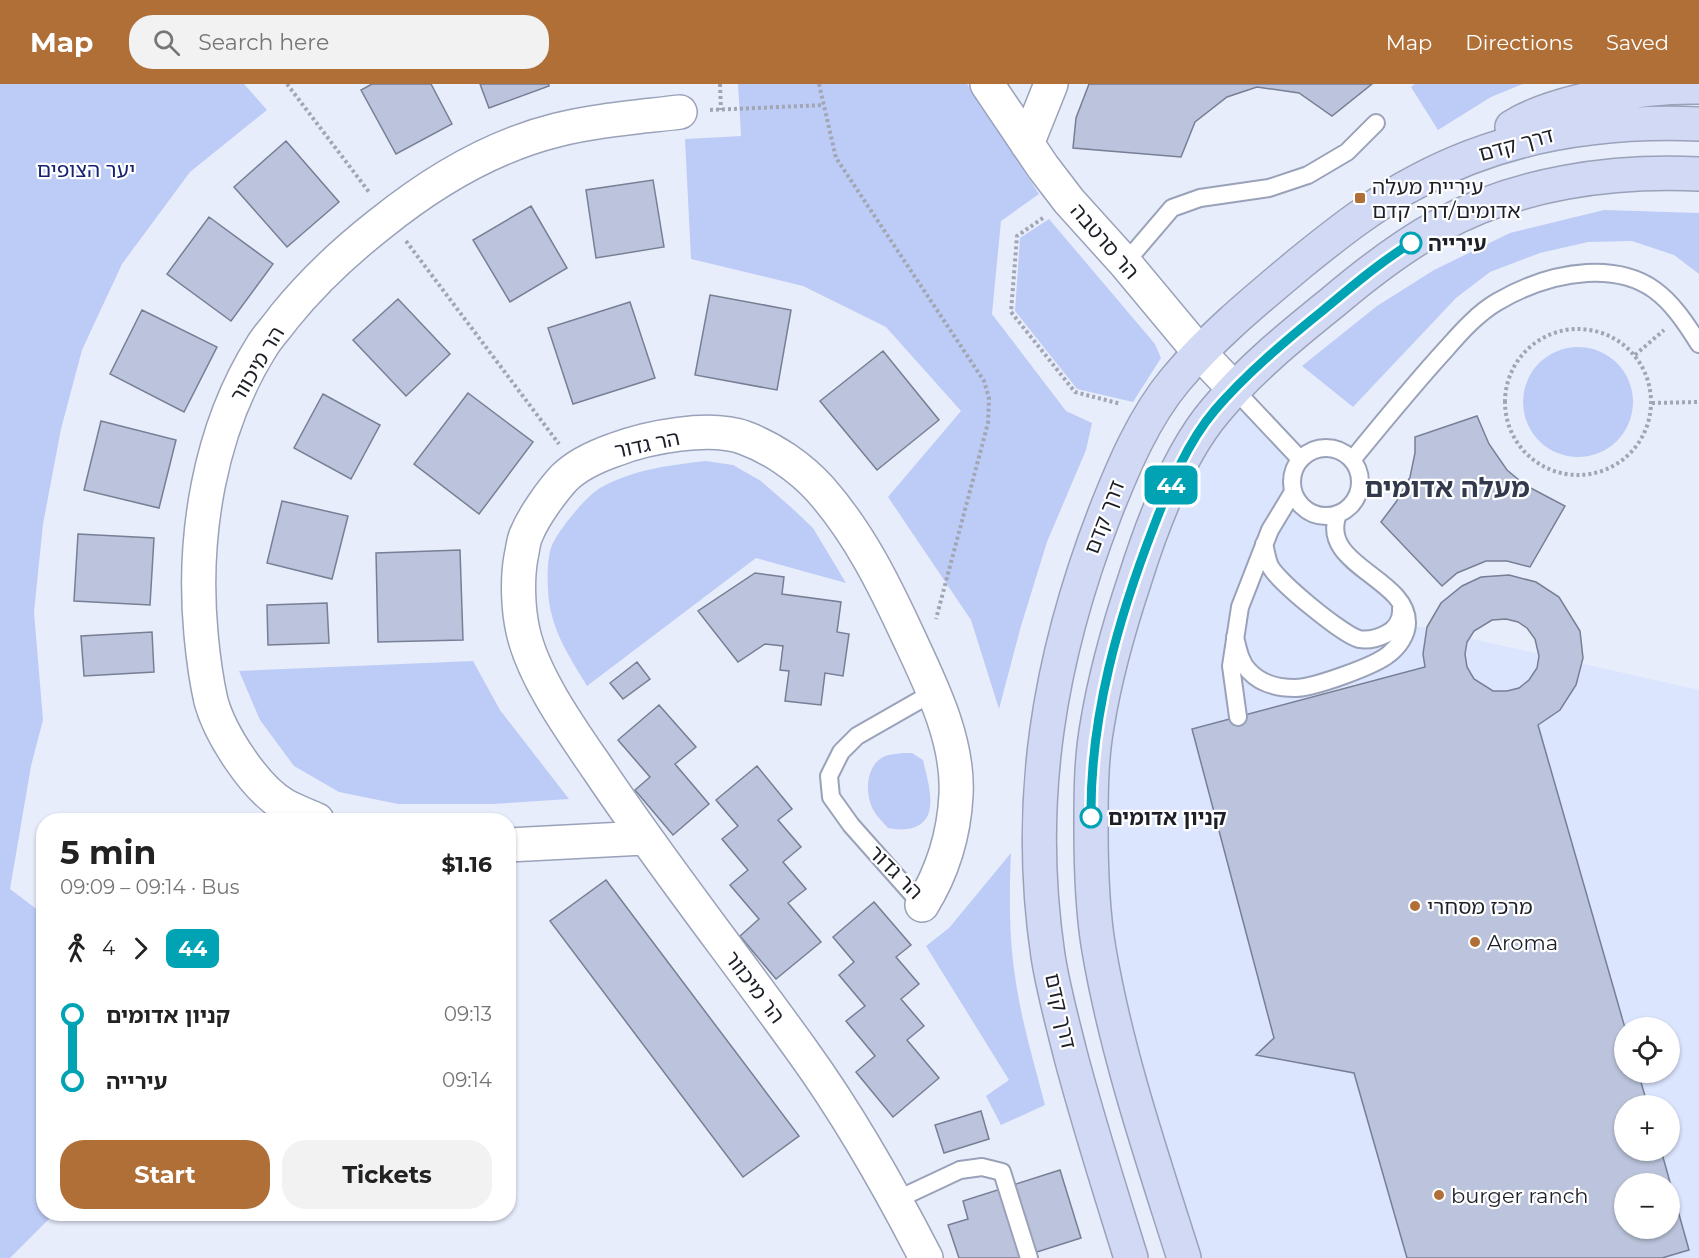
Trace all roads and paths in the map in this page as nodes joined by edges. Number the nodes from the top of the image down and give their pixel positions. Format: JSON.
{"nodes":[{"id":1,"x":286,"y":84,"type":"edge"},
{"id":2,"x":720,"y":84,"type":"edge"},
{"id":3,"x":819,"y":84,"type":"edge"},
{"id":4,"x":987,"y":84,"type":"edge"},
{"id":5,"x":1051,"y":84,"type":"edge"},
{"id":6,"x":1699,"y":87,"type":"edge"},
{"id":7,"x":824,"y":105,"type":"junction"},
{"id":8,"x":721,"y":110,"type":"junction"},
{"id":9,"x":680,"y":112,"type":"joint"},
{"id":10,"x":1376,"y":123,"type":"dead end"},
{"id":11,"x":1699,"y":124,"type":"edge"},
{"id":12,"x":1027,"y":144,"type":"junction"},
{"id":13,"x":1442,"y":169,"type":"junction"},
{"id":14,"x":1699,"y":174,"type":"edge"},
{"id":15,"x":1069,"y":201,"type":"junction"},
{"id":16,"x":388,"y":217,"type":"junction"},
{"id":17,"x":1125,"y":263,"type":"junction"},
{"id":18,"x":1699,"y":344,"type":"edge"},
{"id":19,"x":1200,"y":353,"type":"junction"},
{"id":20,"x":1235,"y":390,"type":"junction"},
{"id":21,"x":1699,"y":402,"type":"edge"},
{"id":22,"x":1652,"y":403,"type":"junction"},
{"id":23,"x":1154,"y":412,"type":"junction"},
{"id":24,"x":1300,"y":459,"type":"junction"},
{"id":25,"x":1352,"y":460,"type":"junction"},
{"id":26,"x":577,"y":468,"type":"junction"},
{"id":27,"x":1293,"y":492,"type":"junction"},
{"id":28,"x":1338,"y":514,"type":"junction"},
{"id":29,"x":1264,"y":544,"type":"junction"},
{"id":30,"x":1401,"y":601,"type":"junction"},
{"id":31,"x":1235,"y":638,"type":"junction"},
{"id":32,"x":929,"y":680,"type":"junction"},
{"id":33,"x":1238,"y":717,"type":"dead end"},
{"id":34,"x":303,"y":813,"type":"edge"},
{"id":35,"x":644,"y":838,"type":"junction"},
{"id":36,"x":516,"y":845,"type":"edge"},
{"id":37,"x":922,"y":905,"type":"joint"},
{"id":38,"x":896,"y":1200,"type":"junction"},
{"id":39,"x":926,"y":1258,"type":"edge"},
{"id":40,"x":1029,"y":1258,"type":"edge"},
{"id":41,"x":1131,"y":1258,"type":"edge"},
{"id":42,"x":1184,"y":1258,"type":"edge"}],
"edges":[{"from":1,"to":16,"type":"path"},
{"from":2,"to":8,"type":"path"},
{"from":3,"to":7,"type":"path"},
{"from":4,"to":12,"type":"street","name":"הר סרטבה"},
{"from":5,"to":12,"type":"street"},
{"from":6,"to":13,"type":"main road"},
{"from":7,"to":8,"type":"path"},
{"from":7,"to":32,"type":"path"},
{"from":8,"to":9,"type":"path"},
{"from":9,"to":16,"type":"street","name":"הר מיכוור"},
{"from":10,"to":17,"type":"lane"},
{"from":11,"to":13,"type":"main road","name":"דרך קדם"},
{"from":12,"to":15,"type":"street","name":"הר סרטבה"},
{"from":13,"to":19,"type":"main road","name":"דרך קדם"},
{"from":14,"to":20,"type":"main road"},
{"from":15,"to":17,"type":"street","name":"הר סרטבה"},
{"from":15,"to":23,"type":"path"},
{"from":16,"to":26,"type":"path"},
{"from":16,"to":34,"type":"street","name":"הר מיכוור"},
{"from":17,"to":19,"type":"street","name":"הר סרטבה"},
{"from":18,"to":25,"type":"lane"},
{"from":19,"to":20,"type":"street","name":"הר סרטבה"},
{"from":19,"to":23,"type":"main road","name":"דרך קדם"},
{"from":20,"to":24,"type":"lane"},
{"from":20,"to":42,"type":"main road"},
{"from":21,"to":22,"type":"path"},
{"from":22,"to":22,"type":"path"},
{"from":23,"to":41,"type":"main road","name":"דרך קדם"},
{"from":24,"to":25,"type":"lane"},
{"from":24,"to":27,"type":"lane"},
{"from":25,"to":28,"type":"lane"},
{"from":26,"to":32,"type":"street","name":"הר גדור"},
{"from":26,"to":35,"type":"street","name":"הר גדור"},
{"from":27,"to":28,"type":"lane"},
{"from":27,"to":29,"type":"lane"},
{"from":28,"to":30,"type":"lane"},
{"from":29,"to":30,"type":"lane"},
{"from":29,"to":31,"type":"lane"},
{"from":30,"to":31,"type":"lane"},
{"from":31,"to":33,"type":"lane"},
{"from":32,"to":37,"type":"street","name":"הר גדור"},
{"from":32,"to":37,"type":"lane","name":"הר גדור"},
{"from":35,"to":36,"type":"street"},
{"from":35,"to":38,"type":"street","name":"הר מיכוור"},
{"from":38,"to":39,"type":"street","name":"הר מיכוור"},
{"from":38,"to":40,"type":"lane"}]}
